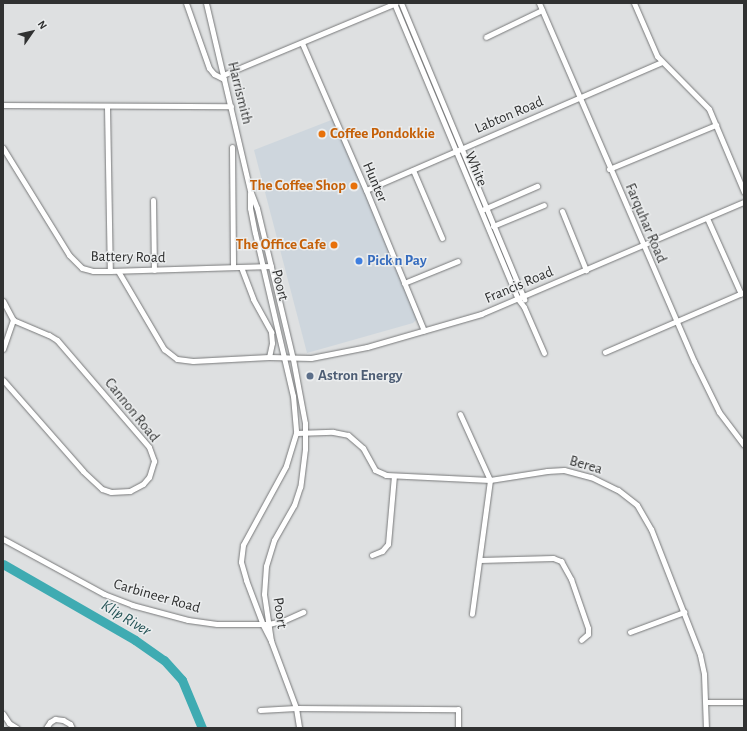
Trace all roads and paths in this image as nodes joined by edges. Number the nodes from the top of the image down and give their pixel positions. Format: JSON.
{"nodes":[{"id":1,"x":186,"y":3,"type":"edge"},
{"id":2,"x":206,"y":3,"type":"edge"},
{"id":3,"x":395,"y":3,"type":"edge"},
{"id":4,"x":401,"y":3,"type":"edge"},
{"id":5,"x":539,"y":3,"type":"edge"},
{"id":6,"x":634,"y":3,"type":"edge"},
{"id":7,"x":542,"y":10,"type":"junction"},
{"id":8,"x":486,"y":36,"type":"dead end"},
{"id":9,"x":302,"y":43,"type":"junction"},
{"id":10,"x":662,"y":62,"type":"junction"},
{"id":11,"x":224,"y":77,"type":"junction"},
{"id":12,"x":432,"y":77,"type":"junction"},
{"id":13,"x":426,"y":79,"type":"junction"},
{"id":14,"x":579,"y":99,"type":"junction"},
{"id":15,"x":3,"y":105,"type":"edge"},
{"id":16,"x":231,"y":106,"type":"junction"},
{"id":17,"x":107,"y":107,"type":"junction"},
{"id":18,"x":716,"y":125,"type":"junction"},
{"id":19,"x":232,"y":147,"type":"dead end"},
{"id":20,"x":3,"y":148,"type":"edge"},
{"id":21,"x":462,"y":149,"type":"junction"},
{"id":22,"x":456,"y":152,"type":"junction"},
{"id":23,"x":609,"y":169,"type":"junction"},
{"id":24,"x":413,"y":170,"type":"junction"},
{"id":25,"x":537,"y":186,"type":"dead end"},
{"id":26,"x":250,"y":190,"type":"junction"},
{"id":27,"x":366,"y":190,"type":"junction"},
{"id":28,"x":744,"y":192,"type":"edge"},
{"id":29,"x":153,"y":200,"type":"dead end"},
{"id":30,"x":744,"y":202,"type":"edge"},
{"id":31,"x":544,"y":205,"type":"dead end"},
{"id":32,"x":487,"y":208,"type":"junction"},
{"id":33,"x":480,"y":211,"type":"junction"},
{"id":34,"x":562,"y":211,"type":"dead end"},
{"id":35,"x":707,"y":218,"type":"junction"},
{"id":36,"x":494,"y":225,"type":"junction"},
{"id":37,"x":488,"y":228,"type":"junction"},
{"id":38,"x":442,"y":238,"type":"dead end"},
{"id":39,"x":642,"y":245,"type":"junction"},
{"id":40,"x":458,"y":261,"type":"dead end"},
{"id":41,"x":263,"y":266,"type":"junction"},
{"id":42,"x":271,"y":266,"type":"junction"},
{"id":43,"x":233,"y":267,"type":"junction"},
{"id":44,"x":241,"y":267,"type":"junction"},
{"id":45,"x":154,"y":270,"type":"junction"},
{"id":46,"x":586,"y":270,"type":"junction"},
{"id":47,"x":118,"y":271,"type":"junction"},
{"id":48,"x":110,"y":272,"type":"junction"},
{"id":49,"x":404,"y":283,"type":"junction"},
{"id":50,"x":742,"y":291,"type":"edge"},
{"id":51,"x":524,"y":297,"type":"junction"},
{"id":52,"x":518,"y":299,"type":"junction"},
{"id":53,"x":3,"y":301,"type":"edge"},
{"id":54,"x":524,"y":307,"type":"junction"},
{"id":55,"x":13,"y":320,"type":"junction"},
{"id":56,"x":675,"y":320,"type":"junction"},
{"id":57,"x":424,"y":331,"type":"junction"},
{"id":58,"x":3,"y":349,"type":"edge"},
{"id":59,"x":606,"y":352,"type":"dead end"},
{"id":60,"x":544,"y":353,"type":"dead end"},
{"id":61,"x":269,"y":357,"type":"junction"},
{"id":62,"x":285,"y":358,"type":"junction"},
{"id":63,"x":293,"y":359,"type":"junction"},
{"id":64,"x":3,"y":380,"type":"edge"},
{"id":65,"x":460,"y":414,"type":"dead end"},
{"id":66,"x":296,"y":433,"type":"junction"},
{"id":67,"x":305,"y":433,"type":"junction"},
{"id":68,"x":744,"y":445,"type":"edge"},
{"id":69,"x":394,"y":476,"type":"junction"},
{"id":70,"x":490,"y":480,"type":"junction"},
{"id":71,"x":3,"y":539,"type":"edge"},
{"id":72,"x":372,"y":555,"type":"dead end"},
{"id":73,"x":480,"y":560,"type":"junction"},
{"id":74,"x":303,"y":612,"type":"dead end"},
{"id":75,"x":684,"y":612,"type":"junction"},
{"id":76,"x":472,"y":614,"type":"dead end"},
{"id":77,"x":266,"y":625,"type":"junction"},
{"id":78,"x":630,"y":632,"type":"dead end"},
{"id":79,"x":582,"y":640,"type":"dead end"},
{"id":80,"x":706,"y":702,"type":"junction"},
{"id":81,"x":744,"y":702,"type":"edge"},
{"id":82,"x":296,"y":708,"type":"junction"},
{"id":83,"x":260,"y":710,"type":"dead end"},
{"id":84,"x":3,"y":714,"type":"edge"},
{"id":85,"x":17,"y":728,"type":"edge"},
{"id":86,"x":46,"y":728,"type":"edge"},
{"id":87,"x":72,"y":728,"type":"edge"},
{"id":88,"x":299,"y":728,"type":"edge"},
{"id":89,"x":458,"y":728,"type":"edge"},
{"id":90,"x":706,"y":728,"type":"edge"}],
"edges":[{"from":1,"to":11,"type":"street"},
{"from":2,"to":11,"type":"street","name":"Harrismith"},
{"from":3,"to":9,"type":"street"},
{"from":3,"to":13,"type":"street","name":"White"},
{"from":4,"to":12,"type":"street","name":"White"},
{"from":5,"to":7,"type":"street","name":"Farquhar Road"},
{"from":6,"to":10,"type":"street"},
{"from":7,"to":8,"type":"street"},
{"from":7,"to":14,"type":"street","name":"Farquhar Road"},
{"from":9,"to":11,"type":"street"},
{"from":9,"to":27,"type":"street","name":"Hunter"},
{"from":10,"to":14,"type":"street","name":"Labton Road"},
{"from":10,"to":18,"type":"street"},
{"from":11,"to":16,"type":"street","name":"Harrismith"},
{"from":12,"to":13,"type":"street"},
{"from":12,"to":21,"type":"street","name":"White"},
{"from":13,"to":22,"type":"street","name":"White"},
{"from":14,"to":21,"type":"street","name":"Labton Road"},
{"from":14,"to":23,"type":"street","name":"Farquhar Road"},
{"from":15,"to":17,"type":"street"},
{"from":16,"to":17,"type":"street"},
{"from":16,"to":26,"type":"street","name":"Harrismith"},
{"from":17,"to":48,"type":"street"},
{"from":18,"to":23,"type":"street"},
{"from":18,"to":28,"type":"street"},
{"from":19,"to":43,"type":"street"},
{"from":20,"to":48,"type":"street","name":"Battery Road"},
{"from":21,"to":22,"type":"street","name":"Labton Road"},
{"from":21,"to":32,"type":"street","name":"White"},
{"from":22,"to":24,"type":"street","name":"Labton Road"},
{"from":22,"to":33,"type":"street","name":"White"},
{"from":23,"to":39,"type":"street","name":"Farquhar Road"},
{"from":24,"to":27,"type":"street","name":"Labton Road"},
{"from":24,"to":38,"type":"street"},
{"from":25,"to":32,"type":"street"},
{"from":26,"to":41,"type":"street","name":"Poort"},
{"from":26,"to":42,"type":"street","name":"Poort"},
{"from":27,"to":49,"type":"street","name":"Hunter"},
{"from":29,"to":45,"type":"street"},
{"from":30,"to":35,"type":"street","name":"Francis Road"},
{"from":31,"to":36,"type":"street"},
{"from":32,"to":33,"type":"street"},
{"from":32,"to":36,"type":"street","name":"White"},
{"from":33,"to":37,"type":"street","name":"White"},
{"from":34,"to":46,"type":"street"},
{"from":35,"to":39,"type":"street","name":"Francis Road"},
{"from":35,"to":50,"type":"street"},
{"from":36,"to":37,"type":"street"},
{"from":36,"to":51,"type":"street","name":"White"},
{"from":37,"to":52,"type":"street","name":"White"},
{"from":39,"to":46,"type":"street","name":"Francis Road"},
{"from":39,"to":56,"type":"street","name":"Farquhar Road"},
{"from":40,"to":49,"type":"street"},
{"from":41,"to":42,"type":"street","name":"Battery Road"},
{"from":41,"to":44,"type":"street","name":"Battery Road"},
{"from":41,"to":62,"type":"street","name":"Poort"},
{"from":42,"to":63,"type":"street","name":"Poort"},
{"from":43,"to":44,"type":"street","name":"Battery Road"},
{"from":43,"to":45,"type":"street","name":"Battery Road"},
{"from":44,"to":61,"type":"street"},
{"from":45,"to":47,"type":"street","name":"Battery Road"},
{"from":46,"to":51,"type":"street","name":"Francis Road"},
{"from":47,"to":48,"type":"street","name":"Battery Road"},
{"from":47,"to":61,"type":"street","name":"Francis Road"},
{"from":49,"to":57,"type":"street","name":"Hunter"},
{"from":50,"to":56,"type":"street"},
{"from":51,"to":52,"type":"street","name":"Francis Road"},
{"from":51,"to":54,"type":"street"},
{"from":52,"to":54,"type":"street","name":"White"},
{"from":52,"to":57,"type":"street","name":"Francis Road"},
{"from":53,"to":55,"type":"street"},
{"from":54,"to":60,"type":"street"},
{"from":55,"to":58,"type":"street"},
{"from":55,"to":64,"type":"street","name":"Cannon Road"},
{"from":56,"to":59,"type":"street"},
{"from":56,"to":68,"type":"street","name":"Farquhar Road"},
{"from":57,"to":63,"type":"street","name":"Francis Road"},
{"from":61,"to":62,"type":"street","name":"Francis Road"},
{"from":62,"to":63,"type":"street","name":"Francis Road"},
{"from":62,"to":66,"type":"street","name":"Poort"},
{"from":63,"to":67,"type":"street","name":"Poort"},
{"from":65,"to":70,"type":"street"},
{"from":66,"to":67,"type":"street","name":"Berea"},
{"from":66,"to":77,"type":"street","name":"Poort"},
{"from":67,"to":69,"type":"street","name":"Berea"},
{"from":67,"to":77,"type":"street","name":"Poort"},
{"from":69,"to":70,"type":"street","name":"Berea"},
{"from":69,"to":72,"type":"street"},
{"from":70,"to":73,"type":"street"},
{"from":70,"to":75,"type":"street","name":"Berea"},
{"from":71,"to":77,"type":"street","name":"Carbineer Road"},
{"from":73,"to":76,"type":"street"},
{"from":73,"to":79,"type":"street"},
{"from":74,"to":77,"type":"street","name":"Carbineer Road"},
{"from":75,"to":78,"type":"street"},
{"from":75,"to":80,"type":"street","name":"Berea"},
{"from":77,"to":82,"type":"street","name":"Poort"},
{"from":80,"to":81,"type":"street"},
{"from":80,"to":90,"type":"street","name":"Berea"},
{"from":82,"to":83,"type":"street"},
{"from":82,"to":88,"type":"street","name":"Poort"},
{"from":82,"to":89,"type":"street"},
{"from":84,"to":85,"type":"street"},
{"from":86,"to":87,"type":"street"}]}
